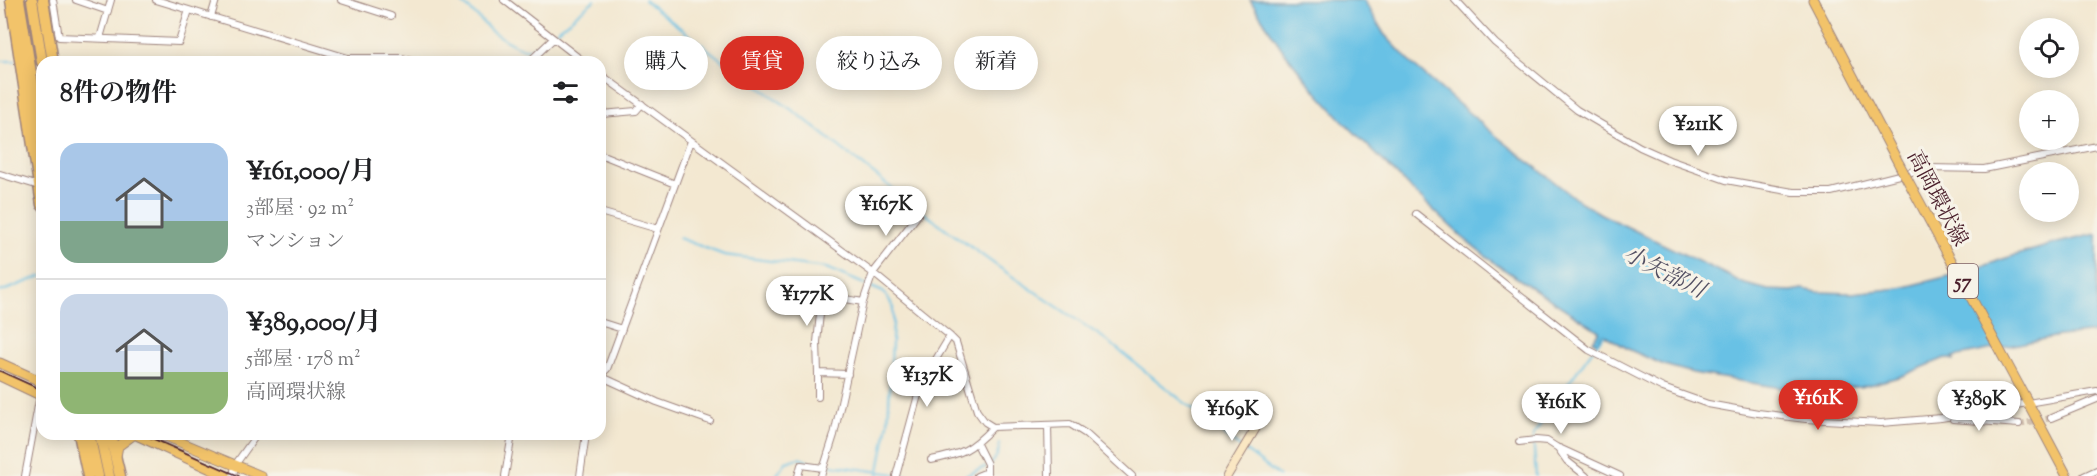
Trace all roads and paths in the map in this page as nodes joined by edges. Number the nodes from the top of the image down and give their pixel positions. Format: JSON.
{"nodes":[{"id":1,"x":11,"y":0,"type":"edge"},
{"id":2,"x":19,"y":0,"type":"edge"},
{"id":3,"x":32,"y":0,"type":"edge"},
{"id":4,"x":42,"y":0,"type":"edge"},
{"id":5,"x":53,"y":0,"type":"edge"},
{"id":6,"x":76,"y":0,"type":"edge"},
{"id":7,"x":111,"y":0,"type":"edge"},
{"id":8,"x":156,"y":0,"type":"edge"},
{"id":9,"x":216,"y":0,"type":"edge"},
{"id":10,"x":341,"y":0,"type":"edge"},
{"id":11,"x":504,"y":0,"type":"edge"},
{"id":12,"x":1455,"y":0,"type":"edge"},
{"id":13,"x":1813,"y":0,"type":"edge"},
{"id":14,"x":189,"y":10,"type":"junction"},
{"id":15,"x":108,"y":11,"type":"junction"},
{"id":16,"x":211,"y":16,"type":"junction"},
{"id":17,"x":391,"y":16,"type":"dead end"},
{"id":18,"x":100,"y":38,"type":"junction"},
{"id":19,"x":553,"y":39,"type":"junction"},
{"id":20,"x":41,"y":56,"type":"edge"},
{"id":21,"x":52,"y":56,"type":"edge"},
{"id":22,"x":335,"y":56,"type":"edge"},
{"id":23,"x":535,"y":56,"type":"edge"},
{"id":24,"x":576,"y":56,"type":"edge"},
{"id":25,"x":606,"y":78,"type":"edge"},
{"id":26,"x":36,"y":99,"type":"edge"},
{"id":27,"x":642,"y":104,"type":"junction"},
{"id":28,"x":606,"y":114,"type":"edge"},
{"id":29,"x":691,"y":141,"type":"junction"},
{"id":30,"x":2097,"y":146,"type":"edge"},
{"id":31,"x":606,"y":156,"type":"edge"},
{"id":32,"x":36,"y":166,"type":"edge"},
{"id":33,"x":0,"y":174,"type":"edge"},
{"id":34,"x":675,"y":184,"type":"junction"},
{"id":35,"x":36,"y":185,"type":"edge"},
{"id":36,"x":606,"y":214,"type":"edge"},
{"id":37,"x":1416,"y":214,"type":"dead end"},
{"id":38,"x":918,"y":215,"type":"dead end"},
{"id":39,"x":658,"y":229,"type":"junction"},
{"id":40,"x":873,"y":273,"type":"junction"},
{"id":41,"x":863,"y":302,"type":"junction"},
{"id":42,"x":606,"y":324,"type":"edge"},
{"id":43,"x":622,"y":329,"type":"junction"},
{"id":44,"x":950,"y":336,"type":"junction"},
{"id":45,"x":0,"y":363,"type":"edge"},
{"id":46,"x":606,"y":370,"type":"edge"},
{"id":47,"x":818,"y":373,"type":"junction"},
{"id":48,"x":848,"y":375,"type":"junction"},
{"id":49,"x":0,"y":376,"type":"edge"},
{"id":50,"x":36,"y":379,"type":"edge"},
{"id":51,"x":606,"y":379,"type":"edge"},
{"id":52,"x":2097,"y":392,"type":"edge"},
{"id":53,"x":36,"y":394,"type":"edge"},
{"id":54,"x":818,"y":397,"type":"dead end"},
{"id":55,"x":2097,"y":399,"type":"edge"},
{"id":56,"x":2028,"y":402,"type":"junction"},
{"id":57,"x":1941,"y":418,"type":"junction"},
{"id":58,"x":2051,"y":418,"type":"tunnel mouth"},
{"id":59,"x":710,"y":421,"type":"dead end"},
{"id":60,"x":1260,"y":421,"type":"dead end"},
{"id":61,"x":36,"y":423,"type":"edge"},
{"id":62,"x":1048,"y":424,"type":"junction"},
{"id":63,"x":2019,"y":424,"type":"tunnel mouth"},
{"id":64,"x":993,"y":427,"type":"junction"},
{"id":65,"x":80,"y":440,"type":"edge"},
{"id":66,"x":90,"y":440,"type":"edge"},
{"id":67,"x":100,"y":440,"type":"edge"},
{"id":68,"x":111,"y":440,"type":"edge"},
{"id":69,"x":126,"y":440,"type":"edge"},
{"id":70,"x":149,"y":440,"type":"edge"},
{"id":71,"x":175,"y":440,"type":"edge"},
{"id":72,"x":253,"y":440,"type":"edge"},
{"id":73,"x":511,"y":440,"type":"edge"},
{"id":74,"x":585,"y":440,"type":"edge"},
{"id":75,"x":1519,"y":442,"type":"dead end"},
{"id":76,"x":977,"y":444,"type":"junction"},
{"id":77,"x":1558,"y":448,"type":"junction"},
{"id":78,"x":116,"y":459,"type":"junction"},
{"id":79,"x":931,"y":460,"type":"dead end"},
{"id":80,"x":235,"y":465,"type":"junction"},
{"id":81,"x":824,"y":468,"type":"junction"},
{"id":82,"x":2097,"y":470,"type":"edge"},
{"id":83,"x":987,"y":474,"type":"edge"},
{"id":84,"x":26,"y":476,"type":"edge"},
{"id":85,"x":88,"y":476,"type":"edge"},
{"id":86,"x":98,"y":476,"type":"edge"},
{"id":87,"x":109,"y":476,"type":"edge"},
{"id":88,"x":120,"y":476,"type":"edge"},
{"id":89,"x":226,"y":476,"type":"edge"},
{"id":90,"x":233,"y":476,"type":"edge"},
{"id":91,"x":261,"y":476,"type":"edge"},
{"id":92,"x":505,"y":476,"type":"edge"},
{"id":93,"x":580,"y":476,"type":"edge"},
{"id":94,"x":798,"y":476,"type":"edge"},
{"id":95,"x":821,"y":476,"type":"edge"},
{"id":96,"x":896,"y":476,"type":"edge"},
{"id":97,"x":976,"y":476,"type":"edge"},
{"id":98,"x":1049,"y":476,"type":"edge"},
{"id":99,"x":1132,"y":476,"type":"edge"},
{"id":100,"x":1227,"y":476,"type":"edge"},
{"id":101,"x":1586,"y":476,"type":"edge"},
{"id":102,"x":1620,"y":476,"type":"edge"},
{"id":103,"x":2067,"y":476,"type":"edge"},
{"id":104,"x":2084,"y":476,"type":"edge"}],
"edges":[{"from":1,"to":32,"type":"highway"},
{"from":2,"to":26,"type":"highway"},
{"from":3,"to":20,"type":"highway"},
{"from":4,"to":21,"type":"highway"},
{"from":5,"to":18,"type":"street"},
{"from":6,"to":15,"type":"street"},
{"from":7,"to":15,"type":"street"},
{"from":8,"to":14,"type":"street"},
{"from":9,"to":16,"type":"street"},
{"from":10,"to":17,"type":"street"},
{"from":11,"to":19,"type":"street"},
{"from":12,"to":30,"type":"street"},
{"from":13,"to":56,"type":"main road","name":"高岡環状線","number":"57","bridge":true},
{"from":14,"to":16,"type":"street"},
{"from":14,"to":18,"type":"street"},
{"from":15,"to":18,"type":"street"},
{"from":16,"to":22,"type":"street"},
{"from":19,"to":23,"type":"street"},
{"from":19,"to":24,"type":"street"},
{"from":25,"to":27,"type":"street"},
{"from":27,"to":28,"type":"street"},
{"from":27,"to":29,"type":"street"},
{"from":29,"to":34,"type":"street"},
{"from":29,"to":40,"type":"street"},
{"from":31,"to":34,"type":"street"},
{"from":33,"to":35,"type":"street"},
{"from":34,"to":39,"type":"street"},
{"from":36,"to":39,"type":"street"},
{"from":37,"to":57,"type":"street"},
{"from":38,"to":40,"type":"street"},
{"from":39,"to":43,"type":"street"},
{"from":40,"to":41,"type":"street"},
{"from":40,"to":44,"type":"street"},
{"from":41,"to":47,"type":"street"},
{"from":41,"to":48,"type":"street"},
{"from":42,"to":43,"type":"street"},
{"from":43,"to":46,"type":"street"},
{"from":44,"to":64,"type":"street"},
{"from":44,"to":96,"type":"street"},
{"from":45,"to":50,"type":"main road"},
{"from":47,"to":48,"type":"street"},
{"from":47,"to":54,"type":"street"},
{"from":48,"to":81,"type":"street"},
{"from":49,"to":53,"type":"main road"},
{"from":51,"to":59,"type":"street"},
{"from":52,"to":56,"type":"street"},
{"from":55,"to":58,"type":"street"},
{"from":56,"to":57,"type":"street"},
{"from":56,"to":103,"type":"main road","name":"高岡環状線","number":"57"},
{"from":57,"to":63,"type":"street"},
{"from":60,"to":100,"type":"street"},
{"from":61,"to":84,"type":"street"},
{"from":62,"to":64,"type":"street"},
{"from":62,"to":98,"type":"street"},
{"from":62,"to":99,"type":"street"},
{"from":64,"to":76,"type":"street"},
{"from":65,"to":85,"type":"highway"},
{"from":66,"to":86,"type":"highway"},
{"from":67,"to":87,"type":"highway"},
{"from":68,"to":78,"type":"highway"},
{"from":69,"to":78,"type":"main road"},
{"from":70,"to":89,"type":"main road"},
{"from":71,"to":80,"type":"main road"},
{"from":72,"to":80,"type":"street"},
{"from":73,"to":92,"type":"street"},
{"from":74,"to":93,"type":"street"},
{"from":75,"to":77,"type":"street"},
{"from":76,"to":79,"type":"street"},
{"from":76,"to":83,"type":"street"},
{"from":77,"to":101,"type":"street"},
{"from":77,"to":102,"type":"street"},
{"from":78,"to":88,"type":"highway"},
{"from":80,"to":90,"type":"street"},
{"from":80,"to":91,"type":"main road"},
{"from":81,"to":94,"type":"street"},
{"from":81,"to":95,"type":"street"},
{"from":82,"to":104,"type":"street"},
{"from":83,"to":97,"type":"street"}]}
